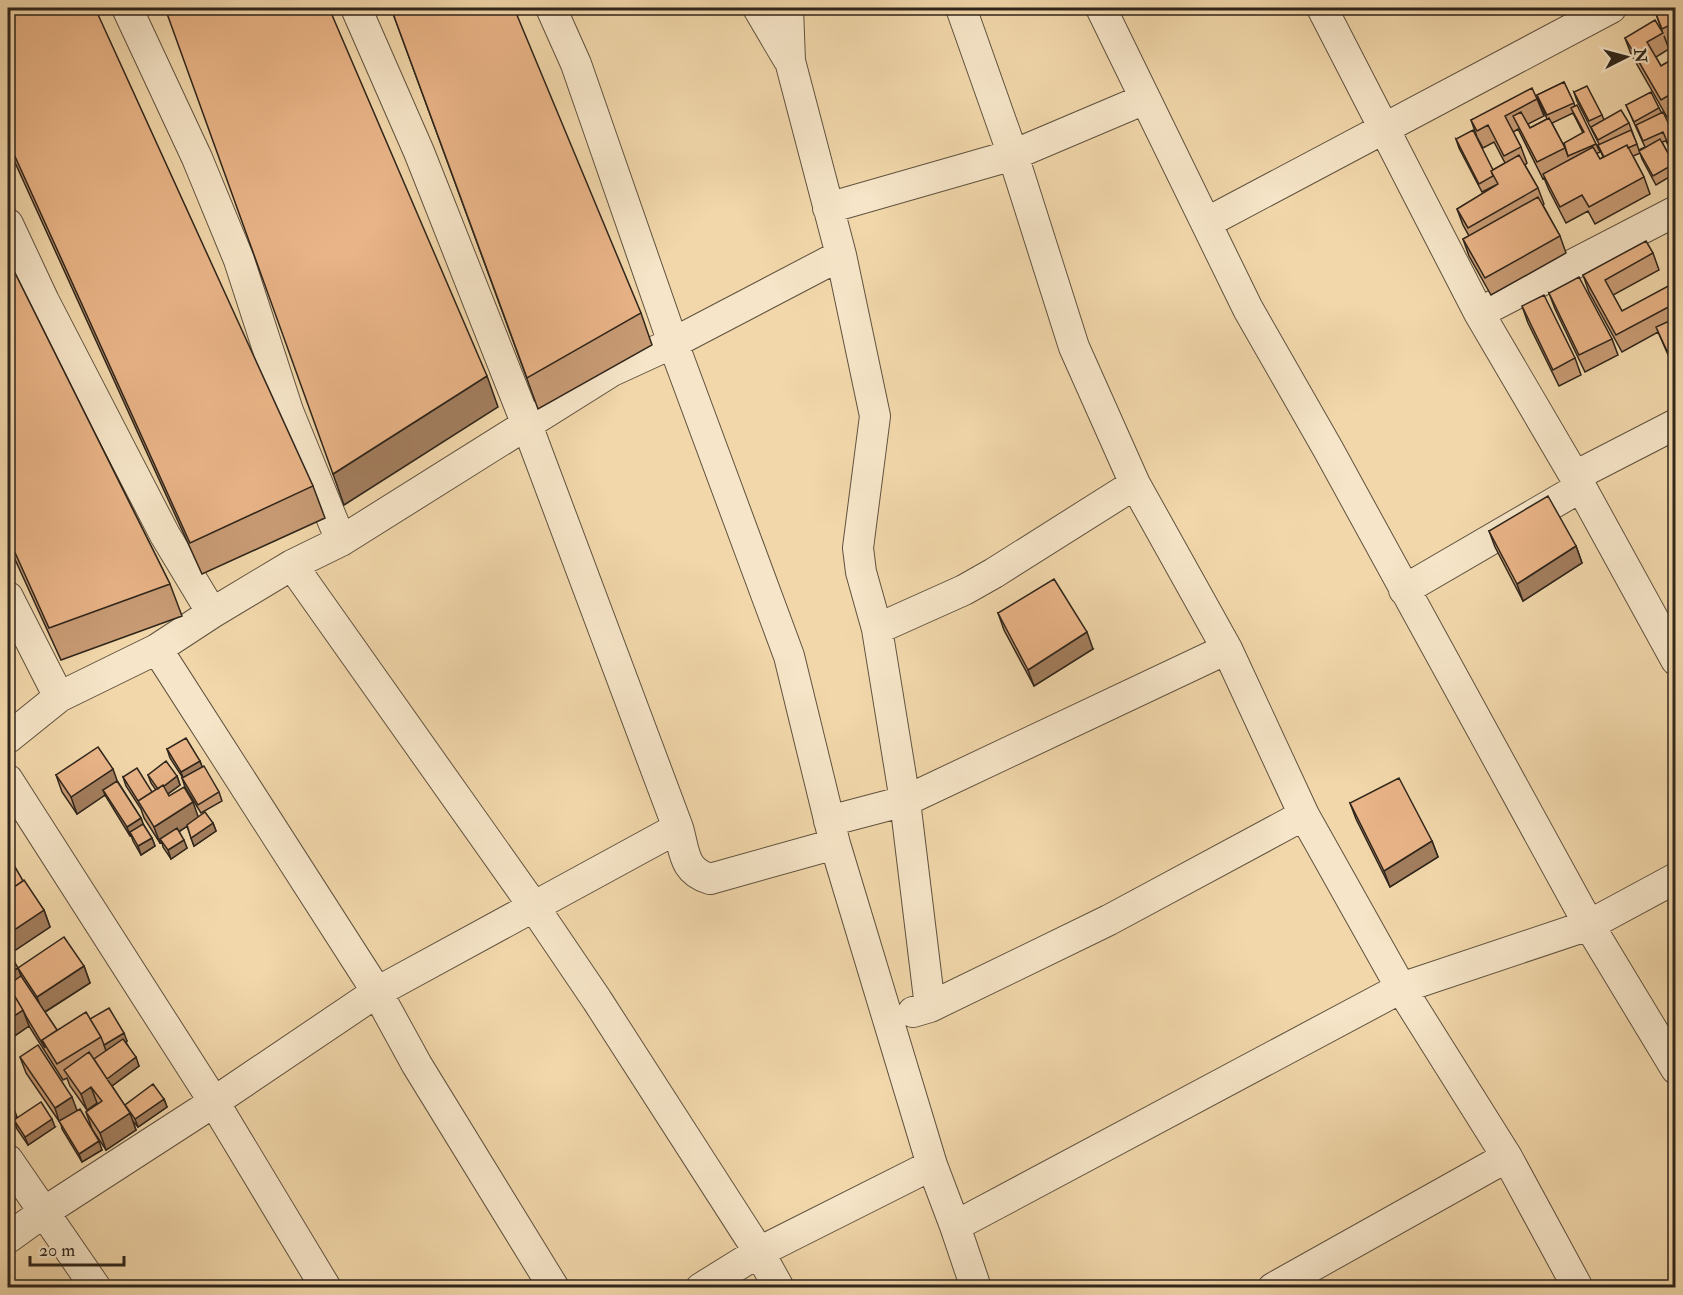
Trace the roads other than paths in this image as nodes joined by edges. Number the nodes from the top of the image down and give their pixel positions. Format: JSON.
{"nodes":[{"id":1,"x":126,"y":8,"type":"edge"},
{"id":2,"x":356,"y":8,"type":"edge"},
{"id":3,"x":551,"y":8,"type":"edge"},
{"id":4,"x":758,"y":8,"type":"edge"},
{"id":5,"x":788,"y":8,"type":"edge"},
{"id":6,"x":961,"y":8,"type":"edge"},
{"id":7,"x":1101,"y":8,"type":"edge"},
{"id":8,"x":1322,"y":8,"type":"edge"},
{"id":9,"x":1611,"y":8,"type":"edge"},
{"id":10,"x":790,"y":62,"type":"junction"},
{"id":11,"x":1145,"y":99,"type":"junction"},
{"id":12,"x":1385,"y":128,"type":"junction"},
{"id":13,"x":1013,"y":155,"type":"junction"},
{"id":14,"x":828,"y":208,"type":"junction"},
{"id":15,"x":1676,"y":211,"type":"edge"},
{"id":16,"x":1206,"y":223,"type":"junction"},
{"id":17,"x":8,"y":224,"type":"edge"},
{"id":18,"x":841,"y":255,"type":"junction"},
{"id":19,"x":1479,"y":313,"type":"junction"},
{"id":20,"x":673,"y":343,"type":"junction"},
{"id":21,"x":1676,"y":424,"type":"edge"},
{"id":22,"x":527,"y":425,"type":"junction"},
{"id":23,"x":1578,"y":481,"type":"junction"},
{"id":24,"x":1135,"y":484,"type":"junction"},
{"id":25,"x":341,"y":541,"type":"junction"},
{"id":26,"x":292,"y":565,"type":"junction"},
{"id":27,"x":1404,"y":590,"type":"junction"},
{"id":28,"x":8,"y":597,"type":"edge"},
{"id":29,"x":213,"y":613,"type":"junction"},
{"id":30,"x":1667,"y":624,"type":"edge"},
{"id":31,"x":877,"y":629,"type":"junction"},
{"id":32,"x":157,"y":649,"type":"junction"},
{"id":33,"x":1227,"y":649,"type":"junction"},
{"id":34,"x":1676,"y":660,"type":"edge"},
{"id":35,"x":58,"y":698,"type":"junction"},
{"id":36,"x":8,"y":738,"type":"edge"},
{"id":37,"x":8,"y":780,"type":"edge"},
{"id":38,"x":905,"y":801,"type":"junction"},
{"id":39,"x":1304,"y":816,"type":"junction"},
{"id":40,"x":678,"y":828,"type":"junction"},
{"id":41,"x":832,"y":832,"type":"junction"},
{"id":42,"x":1676,"y":878,"type":"edge"},
{"id":43,"x":534,"y":907,"type":"junction"},
{"id":44,"x":1589,"y":925,"type":"junction"},
{"id":45,"x":1401,"y":988,"type":"junction"},
{"id":46,"x":377,"y":992,"type":"junction"},
{"id":47,"x":930,"y":1007,"type":"junction"},
{"id":48,"x":887,"y":1020,"type":"junction"},
{"id":49,"x":1676,"y":1069,"type":"edge"},
{"id":50,"x":214,"y":1102,"type":"junction"},
{"id":51,"x":1506,"y":1157,"type":"junction"},
{"id":52,"x":8,"y":1160,"type":"edge"},
{"id":53,"x":932,"y":1165,"type":"junction"},
{"id":54,"x":44,"y":1212,"type":"junction"},
{"id":55,"x":955,"y":1226,"type":"junction"},
{"id":56,"x":8,"y":1238,"type":"edge"},
{"id":57,"x":759,"y":1252,"type":"junction"},
{"id":58,"x":96,"y":1287,"type":"edge"},
{"id":59,"x":326,"y":1287,"type":"edge"},
{"id":60,"x":554,"y":1287,"type":"edge"},
{"id":61,"x":701,"y":1287,"type":"edge"},
{"id":62,"x":779,"y":1287,"type":"edge"},
{"id":63,"x":976,"y":1287,"type":"edge"},
{"id":64,"x":1273,"y":1287,"type":"edge"},
{"id":65,"x":1578,"y":1287,"type":"edge"}],
"edges":[{"from":1,"to":25,"type":"street"},
{"from":2,"to":22,"type":"street"},
{"from":3,"to":20,"type":"street"},
{"from":4,"to":10,"type":"street"},
{"from":5,"to":10,"type":"street"},
{"from":6,"to":13,"type":"street"},
{"from":7,"to":11,"type":"street"},
{"from":8,"to":12,"type":"street"},
{"from":9,"to":12,"type":"street"},
{"from":10,"to":14,"type":"street"},
{"from":11,"to":13,"type":"street"},
{"from":11,"to":16,"type":"street"},
{"from":12,"to":16,"type":"street"},
{"from":12,"to":19,"type":"street"},
{"from":13,"to":14,"type":"street"},
{"from":13,"to":24,"type":"street"},
{"from":14,"to":18,"type":"street"},
{"from":15,"to":19,"type":"street"},
{"from":16,"to":27,"type":"street"},
{"from":17,"to":29,"type":"street"},
{"from":18,"to":20,"type":"street"},
{"from":18,"to":31,"type":"street"},
{"from":19,"to":23,"type":"street"},
{"from":20,"to":22,"type":"street"},
{"from":20,"to":41,"type":"street"},
{"from":21,"to":23,"type":"street"},
{"from":22,"to":25,"type":"street"},
{"from":22,"to":40,"type":"street"},
{"from":23,"to":27,"type":"street"},
{"from":23,"to":30,"type":"street"},
{"from":24,"to":31,"type":"street"},
{"from":24,"to":33,"type":"street"},
{"from":25,"to":26,"type":"street"},
{"from":26,"to":29,"type":"street"},
{"from":26,"to":43,"type":"street"},
{"from":27,"to":44,"type":"street"},
{"from":28,"to":35,"type":"street"},
{"from":29,"to":32,"type":"street"},
{"from":30,"to":34,"type":"street"},
{"from":31,"to":38,"type":"street"},
{"from":32,"to":35,"type":"street"},
{"from":32,"to":46,"type":"street"},
{"from":33,"to":38,"type":"street"},
{"from":33,"to":39,"type":"street"},
{"from":35,"to":36,"type":"street"},
{"from":37,"to":50,"type":"street"},
{"from":38,"to":41,"type":"street"},
{"from":38,"to":47,"type":"street"},
{"from":39,"to":45,"type":"street"},
{"from":39,"to":47,"type":"street"},
{"from":40,"to":41,"type":"street"},
{"from":40,"to":43,"type":"street"},
{"from":41,"to":48,"type":"street"},
{"from":42,"to":44,"type":"street"},
{"from":43,"to":46,"type":"street"},
{"from":43,"to":57,"type":"street"},
{"from":44,"to":45,"type":"street"},
{"from":44,"to":49,"type":"street"},
{"from":45,"to":51,"type":"street"},
{"from":45,"to":55,"type":"street"},
{"from":46,"to":50,"type":"street"},
{"from":46,"to":60,"type":"street"},
{"from":47,"to":48,"type":"street"},
{"from":48,"to":53,"type":"street"},
{"from":50,"to":54,"type":"street"},
{"from":50,"to":59,"type":"street"},
{"from":51,"to":64,"type":"street"},
{"from":51,"to":65,"type":"street"},
{"from":52,"to":54,"type":"street"},
{"from":53,"to":55,"type":"street"},
{"from":53,"to":57,"type":"street"},
{"from":54,"to":56,"type":"street"},
{"from":54,"to":58,"type":"street"},
{"from":55,"to":63,"type":"street"},
{"from":57,"to":61,"type":"street"},
{"from":57,"to":62,"type":"street"}]}
